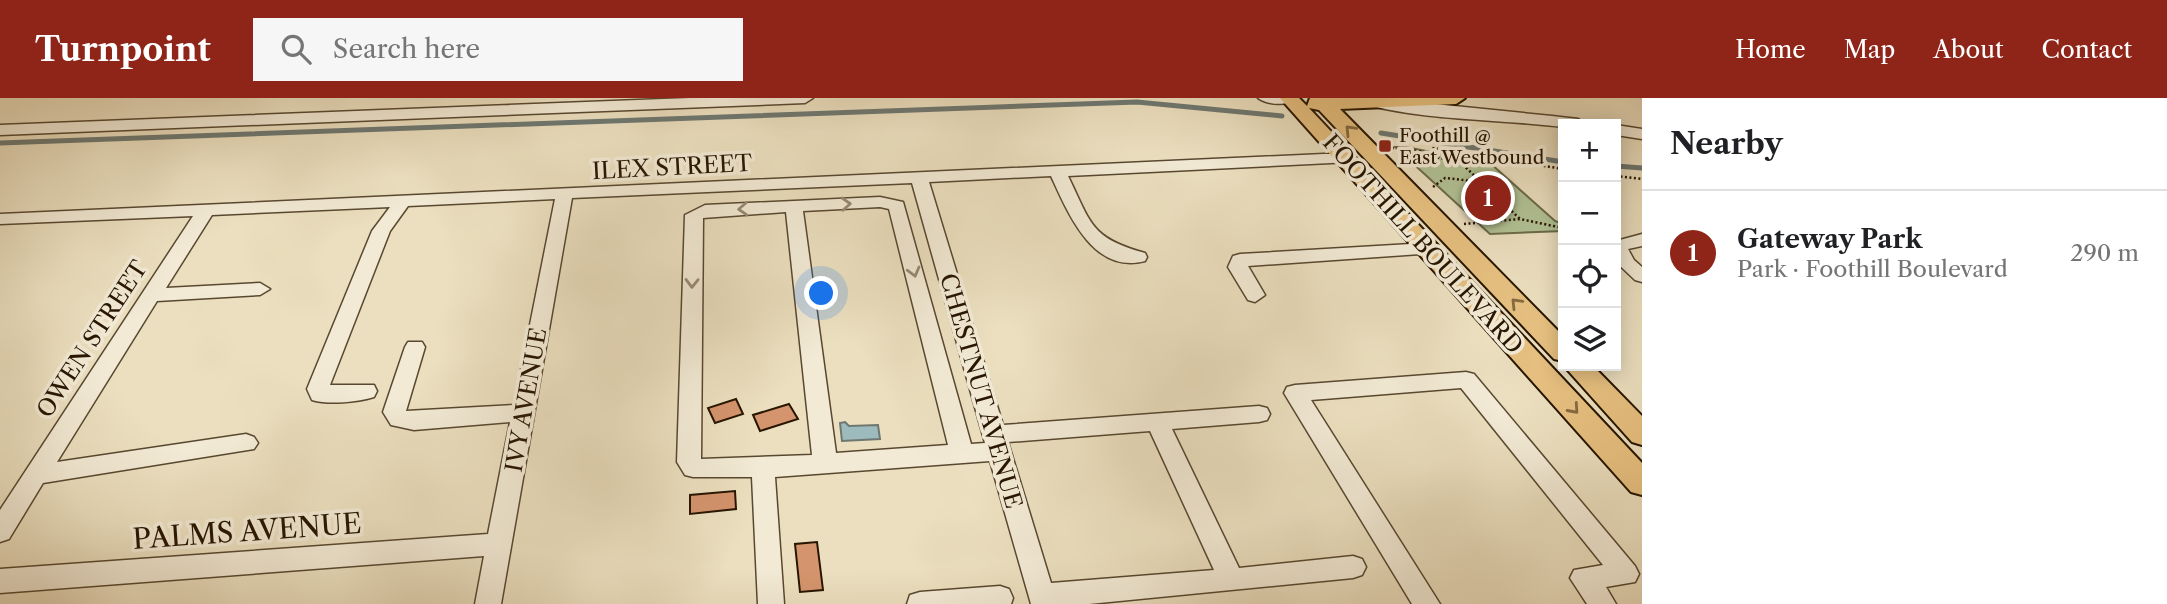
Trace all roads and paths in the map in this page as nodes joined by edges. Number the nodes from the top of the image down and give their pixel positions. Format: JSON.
{"nodes":[{"id":1,"x":805,"y":98,"type":"edge"},
{"id":2,"x":1266,"y":98,"type":"edge"},
{"id":3,"x":1456,"y":98,"type":"edge"},
{"id":4,"x":1304,"y":101,"type":"edge"},
{"id":5,"x":1372,"y":102,"type":"junction"},
{"id":6,"x":1558,"y":121,"type":"edge"},
{"id":7,"x":0,"y":130,"type":"edge"},
{"id":8,"x":1621,"y":131,"type":"edge"},
{"id":9,"x":1642,"y":134,"type":"edge"},
{"id":10,"x":1394,"y":150,"type":"dead end"},
{"id":11,"x":1434,"y":153,"type":"junction"},
{"id":12,"x":1345,"y":158,"type":"junction"},
{"id":13,"x":1558,"y":168,"type":"edge"},
{"id":14,"x":1057,"y":171,"type":"junction"},
{"id":15,"x":1621,"y":177,"type":"edge"},
{"id":16,"x":919,"y":178,"type":"junction"},
{"id":17,"x":1642,"y":179,"type":"edge"},
{"id":18,"x":1481,"y":182,"type":"junction"},
{"id":19,"x":1433,"y":187,"type":"dead end"},
{"id":20,"x":564,"y":195,"type":"junction"},
{"id":21,"x":402,"y":202,"type":"junction"},
{"id":22,"x":794,"y":206,"type":"junction"},
{"id":23,"x":205,"y":211,"type":"junction"},
{"id":24,"x":8,"y":219,"type":"edge"},
{"id":25,"x":1520,"y":219,"type":"junction"},
{"id":26,"x":1441,"y":225,"type":"junction"},
{"id":27,"x":1558,"y":227,"type":"edge"},
{"id":28,"x":0,"y":236,"type":"edge"},
{"id":29,"x":1642,"y":240,"type":"edge"},
{"id":30,"x":1428,"y":249,"type":"junction"},
{"id":31,"x":1138,"y":257,"type":"dead end"},
{"id":32,"x":1642,"y":276,"type":"edge"},
{"id":33,"x":260,"y":289,"type":"dead end"},
{"id":34,"x":151,"y":295,"type":"junction"},
{"id":35,"x":1255,"y":295,"type":"dead end"},
{"id":36,"x":415,"y":347,"type":"dead end"},
{"id":37,"x":1558,"y":347,"type":"edge"},
{"id":38,"x":1582,"y":371,"type":"edge"},
{"id":39,"x":366,"y":391,"type":"dead end"},
{"id":40,"x":524,"y":413,"type":"junction"},
{"id":41,"x":1259,"y":414,"type":"dead end"},
{"id":42,"x":1157,"y":422,"type":"junction"},
{"id":43,"x":1642,"y":434,"type":"edge"},
{"id":44,"x":246,"y":443,"type":"dead end"},
{"id":45,"x":996,"y":443,"type":"junction"},
{"id":46,"x":962,"y":453,"type":"junction"},
{"id":47,"x":825,"y":463,"type":"junction"},
{"id":48,"x":763,"y":468,"type":"junction"},
{"id":49,"x":36,"y":475,"type":"junction"},
{"id":50,"x":1642,"y":483,"type":"edge"},
{"id":51,"x":0,"y":531,"type":"edge"},
{"id":52,"x":500,"y":544,"type":"junction"},
{"id":53,"x":1353,"y":567,"type":"dead end"},
{"id":54,"x":0,"y":580,"type":"edge"},
{"id":55,"x":1232,"y":580,"type":"junction"},
{"id":56,"x":1000,"y":598,"type":"dead end"},
{"id":57,"x":1043,"y":600,"type":"edge"},
{"id":58,"x":488,"y":604,"type":"edge"},
{"id":59,"x":771,"y":604,"type":"edge"},
{"id":60,"x":920,"y":604,"type":"edge"},
{"id":61,"x":1427,"y":604,"type":"edge"},
{"id":62,"x":1603,"y":604,"type":"edge"}],
"edges":[{"from":1,"to":7,"type":"street"},
{"from":2,"to":4,"type":"street"},
{"from":3,"to":5,"type":"main road"},
{"from":4,"to":5,"type":"main road"},
{"from":4,"to":12,"type":"main road","name":"FOOTHILL BOULEVARD"},
{"from":26,"to":4,"type":"main road","name":"FOOTHILL BOULEVARD","one_way":true},
{"from":5,"to":6,"type":"street"},
{"from":8,"to":9,"type":"street"},
{"from":10,"to":11,"type":"path"},
{"from":11,"to":13,"type":"path"},
{"from":11,"to":18,"type":"path"},
{"from":12,"to":14,"type":"street","name":"ILEX STREET"},
{"from":12,"to":30,"type":"main road","name":"FOOTHILL BOULEVARD"},
{"from":14,"to":16,"type":"street","name":"ILEX STREET"},
{"from":14,"to":31,"type":"street"},
{"from":15,"to":17,"type":"path"},
{"from":16,"to":20,"type":"street","name":"ILEX STREET"},
{"from":16,"to":45,"type":"street","name":"CHESTNUT AVENUE"},
{"from":18,"to":19,"type":"path"},
{"from":18,"to":25,"type":"path"},
{"from":20,"to":21,"type":"street","name":"ILEX STREET"},
{"from":20,"to":40,"type":"street","name":"IVY AVENUE"},
{"from":21,"to":23,"type":"street","name":"ILEX STREET"},
{"from":21,"to":39,"type":"street"},
{"from":22,"to":46,"type":"street","one_way":true},
{"from":22,"to":47,"type":"street"},
{"from":22,"to":48,"type":"street","one_way":true},
{"from":23,"to":24,"type":"street","name":"ILEX STREET"},
{"from":23,"to":34,"type":"street","name":"OWEN STREET"},
{"from":24,"to":28,"type":"street"},
{"from":25,"to":26,"type":"path"},
{"from":25,"to":27,"type":"path"},
{"from":37,"to":26,"type":"main road","name":"FOOTHILL BOULEVARD","one_way":true},
{"from":29,"to":32,"type":"street"},
{"from":30,"to":35,"type":"street"},
{"from":30,"to":50,"type":"main road","name":"FOOTHILL BOULEVARD","one_way":true},
{"from":33,"to":34,"type":"street"},
{"from":34,"to":49,"type":"street","name":"OWEN STREET"},
{"from":36,"to":40,"type":"street"},
{"from":38,"to":43,"type":"main road"},
{"from":40,"to":52,"type":"street","name":"IVY AVENUE"},
{"from":41,"to":42,"type":"street"},
{"from":42,"to":45,"type":"street"},
{"from":42,"to":55,"type":"street"},
{"from":44,"to":49,"type":"street"},
{"from":45,"to":46,"type":"street"},
{"from":45,"to":57,"type":"street","name":"CHESTNUT AVENUE"},
{"from":46,"to":47,"type":"street"},
{"from":47,"to":48,"type":"street"},
{"from":48,"to":59,"type":"street"},
{"from":49,"to":51,"type":"street","name":"OWEN STREET"},
{"from":52,"to":54,"type":"street","name":"PALMS AVENUE"},
{"from":52,"to":58,"type":"street","name":"IVY AVENUE"},
{"from":53,"to":55,"type":"street"},
{"from":55,"to":57,"type":"street"},
{"from":56,"to":60,"type":"street"},
{"from":61,"to":62,"type":"street"}]}
